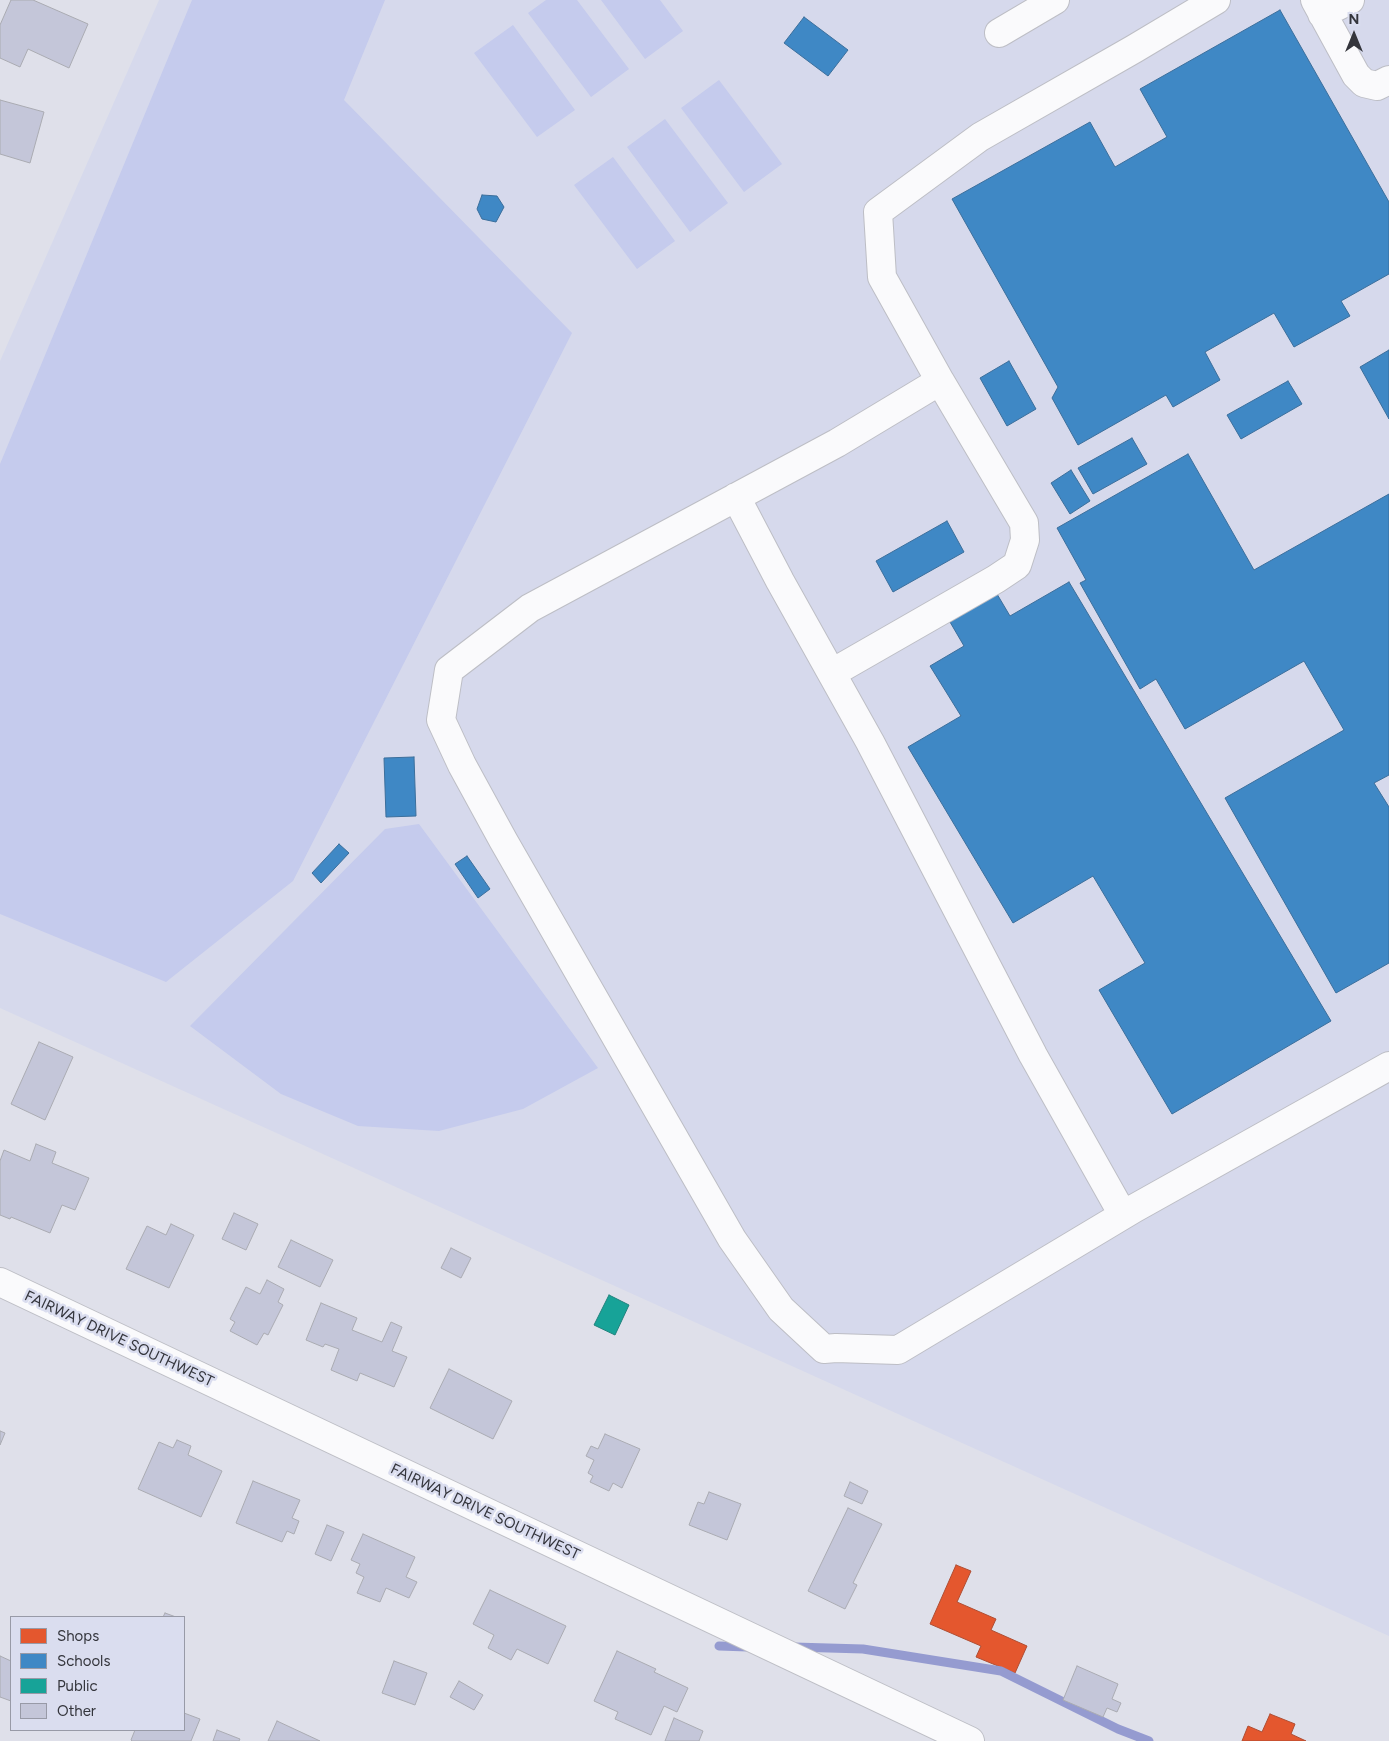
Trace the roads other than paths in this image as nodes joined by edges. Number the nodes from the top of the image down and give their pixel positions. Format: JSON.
{"nodes":[{"id":1,"x":1055,"y":0,"type":"edge"},
{"id":2,"x":1216,"y":0,"type":"edge"},
{"id":3,"x":1350,"y":0,"type":"edge"},
{"id":4,"x":1318,"y":7,"type":"edge"},
{"id":5,"x":999,"y":33,"type":"dead end"},
{"id":6,"x":1389,"y":80,"type":"edge"},
{"id":7,"x":940,"y":381,"type":"junction"},
{"id":8,"x":736,"y":497,"type":"junction"},
{"id":9,"x":832,"y":673,"type":"junction"},
{"id":10,"x":1389,"y":1066,"type":"edge"},
{"id":11,"x":1123,"y":1215,"type":"junction"},
{"id":12,"x":0,"y":1282,"type":"edge"},
{"id":13,"x":970,"y":1741,"type":"edge"}],
"edges":[{"from":1,"to":5,"type":"street"},
{"from":2,"to":7,"type":"street"},
{"from":3,"to":4,"type":"street"},
{"from":4,"to":6,"type":"street"},
{"from":7,"to":8,"type":"street"},
{"from":7,"to":9,"type":"street"},
{"from":8,"to":9,"type":"street"},
{"from":8,"to":11,"type":"street"},
{"from":9,"to":11,"type":"street"},
{"from":10,"to":11,"type":"street"},
{"from":12,"to":13,"type":"street","name":"FAIRWAY DRIVE SOUTHWEST"}]}
